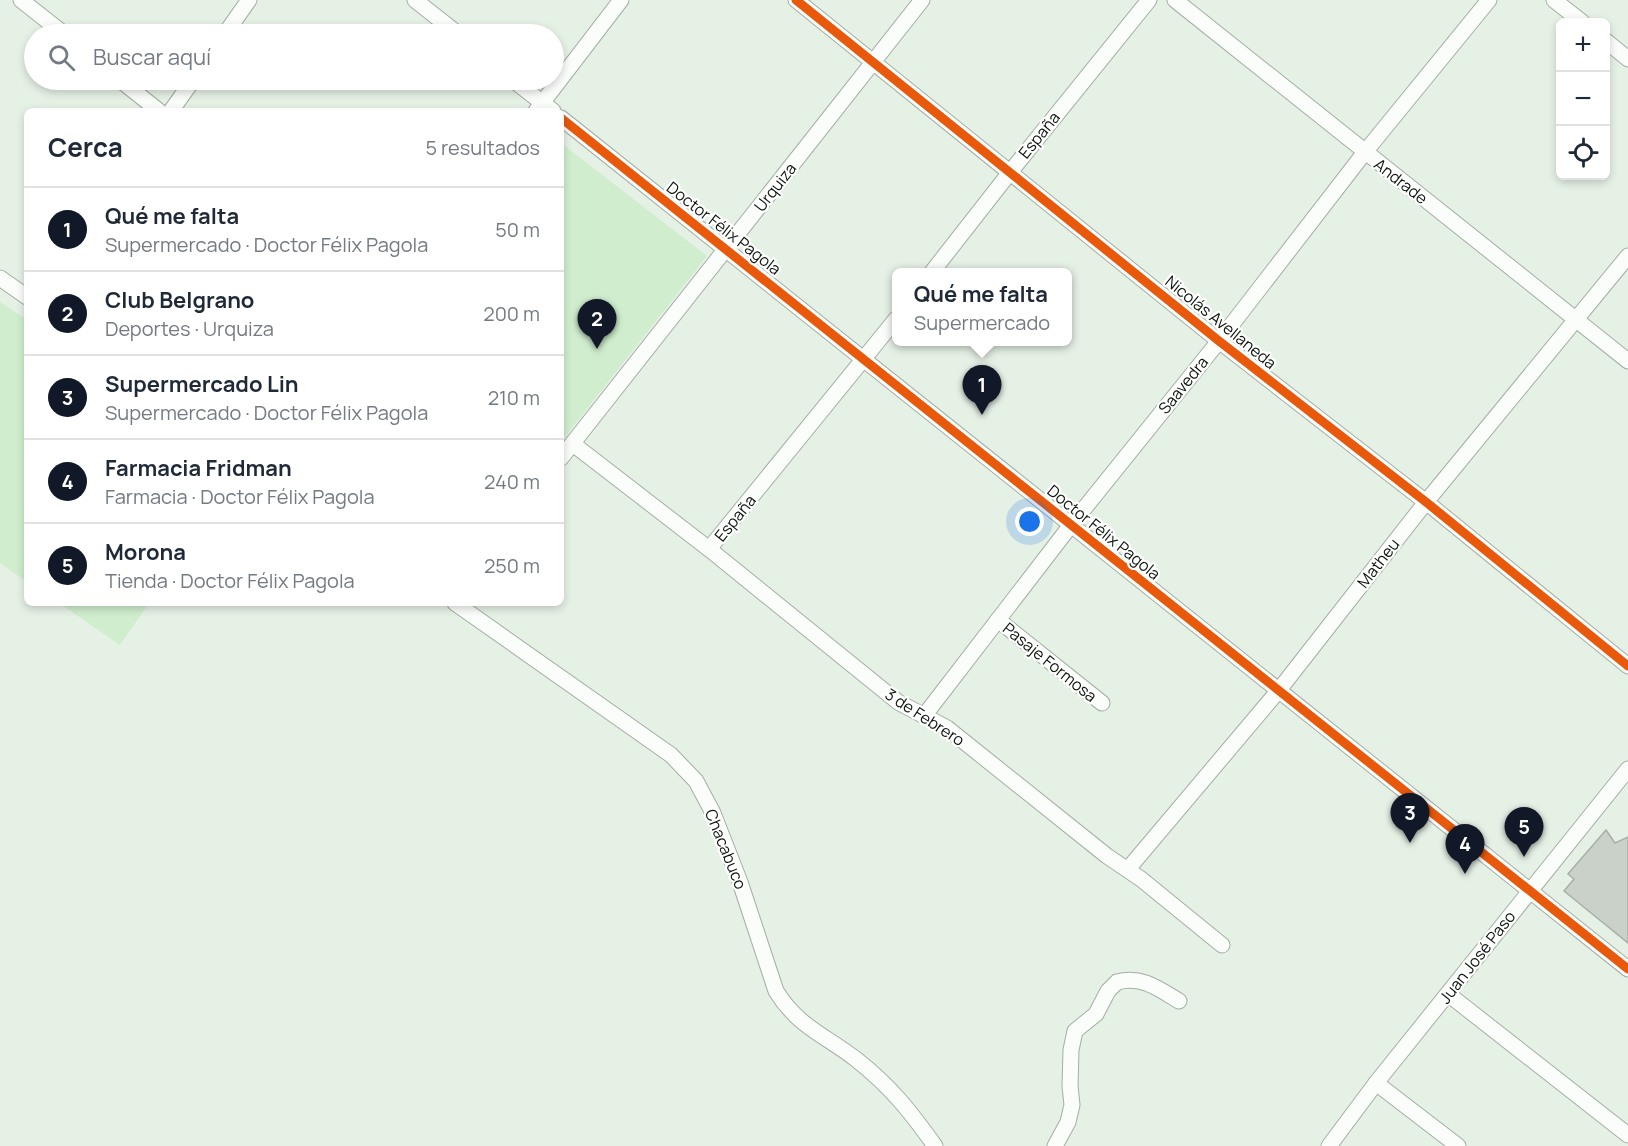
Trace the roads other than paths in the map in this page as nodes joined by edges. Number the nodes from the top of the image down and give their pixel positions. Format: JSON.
{"nodes":[{"id":1,"x":21,"y":0,"type":"edge"},
{"id":2,"x":249,"y":0,"type":"edge"},
{"id":3,"x":415,"y":0,"type":"edge"},
{"id":4,"x":621,"y":0,"type":"edge"},
{"id":5,"x":796,"y":0,"type":"edge"},
{"id":6,"x":922,"y":0,"type":"edge"},
{"id":7,"x":1149,"y":0,"type":"edge"},
{"id":8,"x":1175,"y":0,"type":"edge"},
{"id":9,"x":1489,"y":0,"type":"edge"},
{"id":10,"x":1554,"y":0,"type":"edge"},
{"id":11,"x":1577,"y":18,"type":"edge"},
{"id":12,"x":51,"y":24,"type":"edge"},
{"id":13,"x":232,"y":24,"type":"edge"},
{"id":14,"x":445,"y":24,"type":"edge"},
{"id":15,"x":1610,"y":45,"type":"edge"},
{"id":16,"x":1628,"y":59,"type":"edge"},
{"id":17,"x":873,"y":61,"type":"junction"},
{"id":18,"x":564,"y":80,"type":"edge"},
{"id":19,"x":133,"y":90,"type":"edge"},
{"id":20,"x":186,"y":90,"type":"edge"},
{"id":21,"x":524,"y":90,"type":"edge"},
{"id":22,"x":557,"y":90,"type":"edge"},
{"id":23,"x":155,"y":108,"type":"edge"},
{"id":24,"x":173,"y":108,"type":"edge"},
{"id":25,"x":544,"y":108,"type":"edge"},
{"id":26,"x":564,"y":120,"type":"edge"},
{"id":27,"x":1365,"y":152,"type":"junction"},
{"id":28,"x":1011,"y":171,"type":"junction"},
{"id":29,"x":726,"y":249,"type":"junction"},
{"id":30,"x":1628,"y":256,"type":"edge"},
{"id":31,"x":936,"y":268,"type":"edge"},
{"id":32,"x":0,"y":278,"type":"edge"},
{"id":33,"x":24,"y":295,"type":"edge"},
{"id":34,"x":1577,"y":320,"type":"junction"},
{"id":35,"x":892,"y":325,"type":"edge"},
{"id":36,"x":1219,"y":341,"type":"junction"},
{"id":37,"x":865,"y":359,"type":"junction"},
{"id":38,"x":1628,"y":361,"type":"edge"},
{"id":39,"x":573,"y":444,"type":"junction"},
{"id":40,"x":564,"y":454,"type":"edge"},
{"id":41,"x":1426,"y":502,"type":"junction"},
{"id":42,"x":1071,"y":525,"type":"junction"},
{"id":43,"x":710,"y":549,"type":"junction"},
{"id":44,"x":459,"y":606,"type":"edge"},
{"id":45,"x":998,"y":620,"type":"junction"},
{"id":46,"x":1628,"y":666,"type":"edge"},
{"id":47,"x":1279,"y":690,"type":"junction"},
{"id":48,"x":1102,"y":703,"type":"dead end"},
{"id":49,"x":924,"y":716,"type":"junction"},
{"id":50,"x":1628,"y":769,"type":"edge"},
{"id":51,"x":1128,"y":869,"type":"junction"},
{"id":52,"x":1530,"y":890,"type":"junction"},
{"id":53,"x":1222,"y":945,"type":"dead end"},
{"id":54,"x":1628,"y":969,"type":"edge"},
{"id":55,"x":1448,"y":994,"type":"junction"},
{"id":56,"x":1179,"y":1001,"type":"dead end"},
{"id":57,"x":1376,"y":1083,"type":"junction"},
{"id":58,"x":1628,"y":1135,"type":"edge"},
{"id":59,"x":935,"y":1146,"type":"edge"},
{"id":60,"x":1054,"y":1146,"type":"edge"},
{"id":61,"x":1329,"y":1146,"type":"edge"},
{"id":62,"x":1458,"y":1146,"type":"edge"}],
"edges":[{"from":1,"to":12,"type":"street"},
{"from":2,"to":13,"type":"street"},
{"from":3,"to":14,"type":"street"},
{"from":4,"to":18,"type":"street"},
{"from":5,"to":17,"type":"street","name":"Nicolás Avellaneda"},
{"from":6,"to":17,"type":"street","name":"Urquiza"},
{"from":7,"to":28,"type":"street","name":"España"},
{"from":8,"to":27,"type":"street","name":"Andrade"},
{"from":9,"to":27,"type":"street","name":"Saavedra"},
{"from":10,"to":11,"type":"street"},
{"from":15,"to":16,"type":"street"},
{"from":17,"to":28,"type":"street","name":"Nicolás Avellaneda"},
{"from":17,"to":29,"type":"street","name":"Urquiza"},
{"from":19,"to":23,"type":"street"},
{"from":20,"to":24,"type":"street"},
{"from":21,"to":25,"type":"street"},
{"from":22,"to":25,"type":"street"},
{"from":26,"to":29,"type":"street","name":"Doctor Félix Pagola"},
{"from":27,"to":34,"type":"street","name":"Andrade"},
{"from":27,"to":36,"type":"street","name":"Saavedra"},
{"from":28,"to":31,"type":"street","name":"España"},
{"from":28,"to":36,"type":"street","name":"Nicolás Avellaneda"},
{"from":29,"to":37,"type":"street","name":"Doctor Félix Pagola"},
{"from":29,"to":39,"type":"street","name":"Urquiza"},
{"from":30,"to":34,"type":"street","name":"Matheu"},
{"from":32,"to":33,"type":"street"},
{"from":34,"to":38,"type":"street","name":"Andrade"},
{"from":34,"to":41,"type":"street","name":"Matheu"},
{"from":35,"to":37,"type":"street","name":"España"},
{"from":36,"to":41,"type":"street","name":"Nicolás Avellaneda"},
{"from":36,"to":42,"type":"street","name":"Saavedra"},
{"from":37,"to":42,"type":"street","name":"Doctor Félix Pagola"},
{"from":37,"to":43,"type":"street","name":"España"},
{"from":39,"to":40,"type":"street","name":"Urquiza"},
{"from":39,"to":43,"type":"street","name":"3 de Febrero"},
{"from":41,"to":46,"type":"street","name":"Nicolás Avellaneda"},
{"from":41,"to":47,"type":"street","name":"Matheu"},
{"from":42,"to":45,"type":"street","name":"Saavedra"},
{"from":42,"to":47,"type":"street","name":"Doctor Félix Pagola"},
{"from":43,"to":49,"type":"street","name":"3 de Febrero"},
{"from":44,"to":59,"type":"street","name":"Chacabuco"},
{"from":45,"to":48,"type":"street","name":"Pasaje Formosa"},
{"from":45,"to":49,"type":"street","name":"Saavedra"},
{"from":47,"to":51,"type":"street","name":"Matheu"},
{"from":47,"to":52,"type":"street","name":"Doctor Félix Pagola"},
{"from":49,"to":51,"type":"street","name":"3 de Febrero"},
{"from":50,"to":52,"type":"street","name":"Juan José Paso"},
{"from":51,"to":53,"type":"street","name":"3 de Febrero"},
{"from":52,"to":54,"type":"street","name":"Doctor Félix Pagola"},
{"from":52,"to":55,"type":"street","name":"Juan José Paso"},
{"from":55,"to":57,"type":"street","name":"Juan José Paso"},
{"from":55,"to":58,"type":"street"},
{"from":56,"to":60,"type":"street"},
{"from":57,"to":61,"type":"street","name":"Juan José Paso"},
{"from":57,"to":62,"type":"street"}]}
